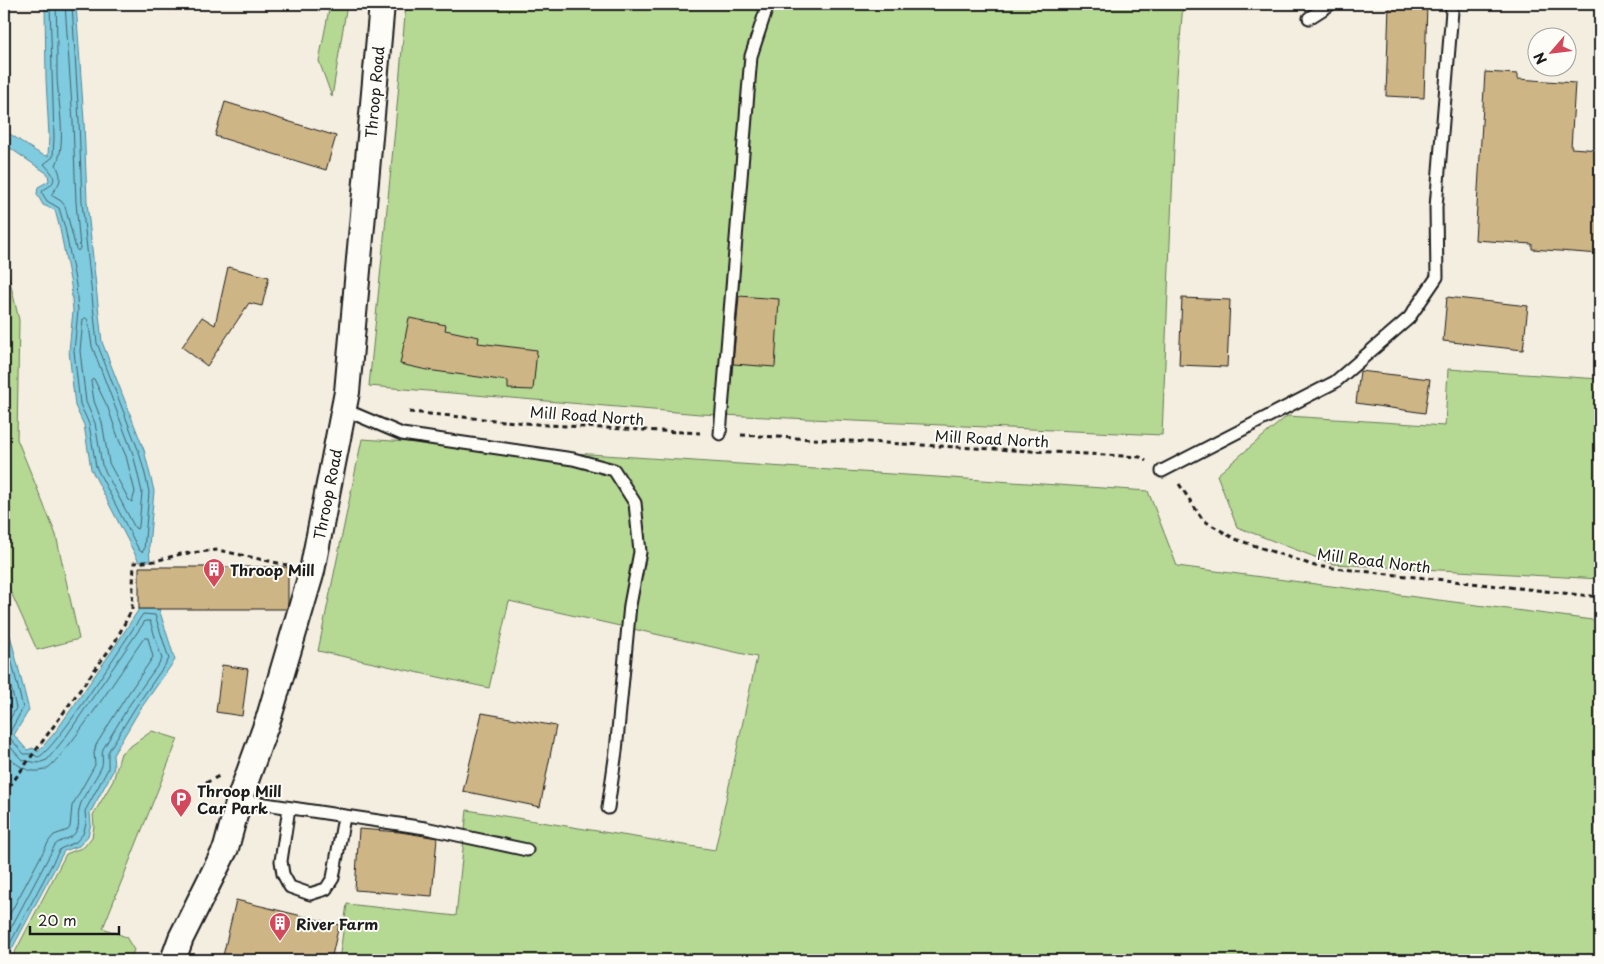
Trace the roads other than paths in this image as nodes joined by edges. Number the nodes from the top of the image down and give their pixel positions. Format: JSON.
{"nodes":[{"id":1,"x":382,"y":4,"type":"edge"},
{"id":2,"x":768,"y":4,"type":"edge"},
{"id":3,"x":1331,"y":4,"type":"edge"},
{"id":4,"x":1451,"y":4,"type":"edge"},
{"id":5,"x":1309,"y":18,"type":"dead end"},
{"id":6,"x":343,"y":409,"type":"junction"},
{"id":7,"x":720,"y":434,"type":"road end"},
{"id":8,"x":1162,"y":471,"type":"road end"},
{"id":9,"x":239,"y":800,"type":"junction"},
{"id":10,"x":289,"y":808,"type":"junction"},
{"id":11,"x":608,"y":808,"type":"dead end"},
{"id":12,"x":344,"y":817,"type":"junction"},
{"id":13,"x":527,"y":850,"type":"dead end"},
{"id":14,"x":173,"y":960,"type":"edge"}],
"edges":[{"from":1,"to":6,"type":"street","name":"Throop Road"},
{"from":2,"to":7,"type":"lane"},
{"from":3,"to":5,"type":"lane"},
{"from":4,"to":8,"type":"lane"},
{"from":6,"to":9,"type":"street","name":"Throop Road"},
{"from":6,"to":11,"type":"lane"},
{"from":9,"to":10,"type":"lane"},
{"from":9,"to":14,"type":"street","name":"Throop Road"},
{"from":10,"to":12,"type":"lane"},
{"from":10,"to":12,"type":"lane"},
{"from":12,"to":13,"type":"lane"}]}
